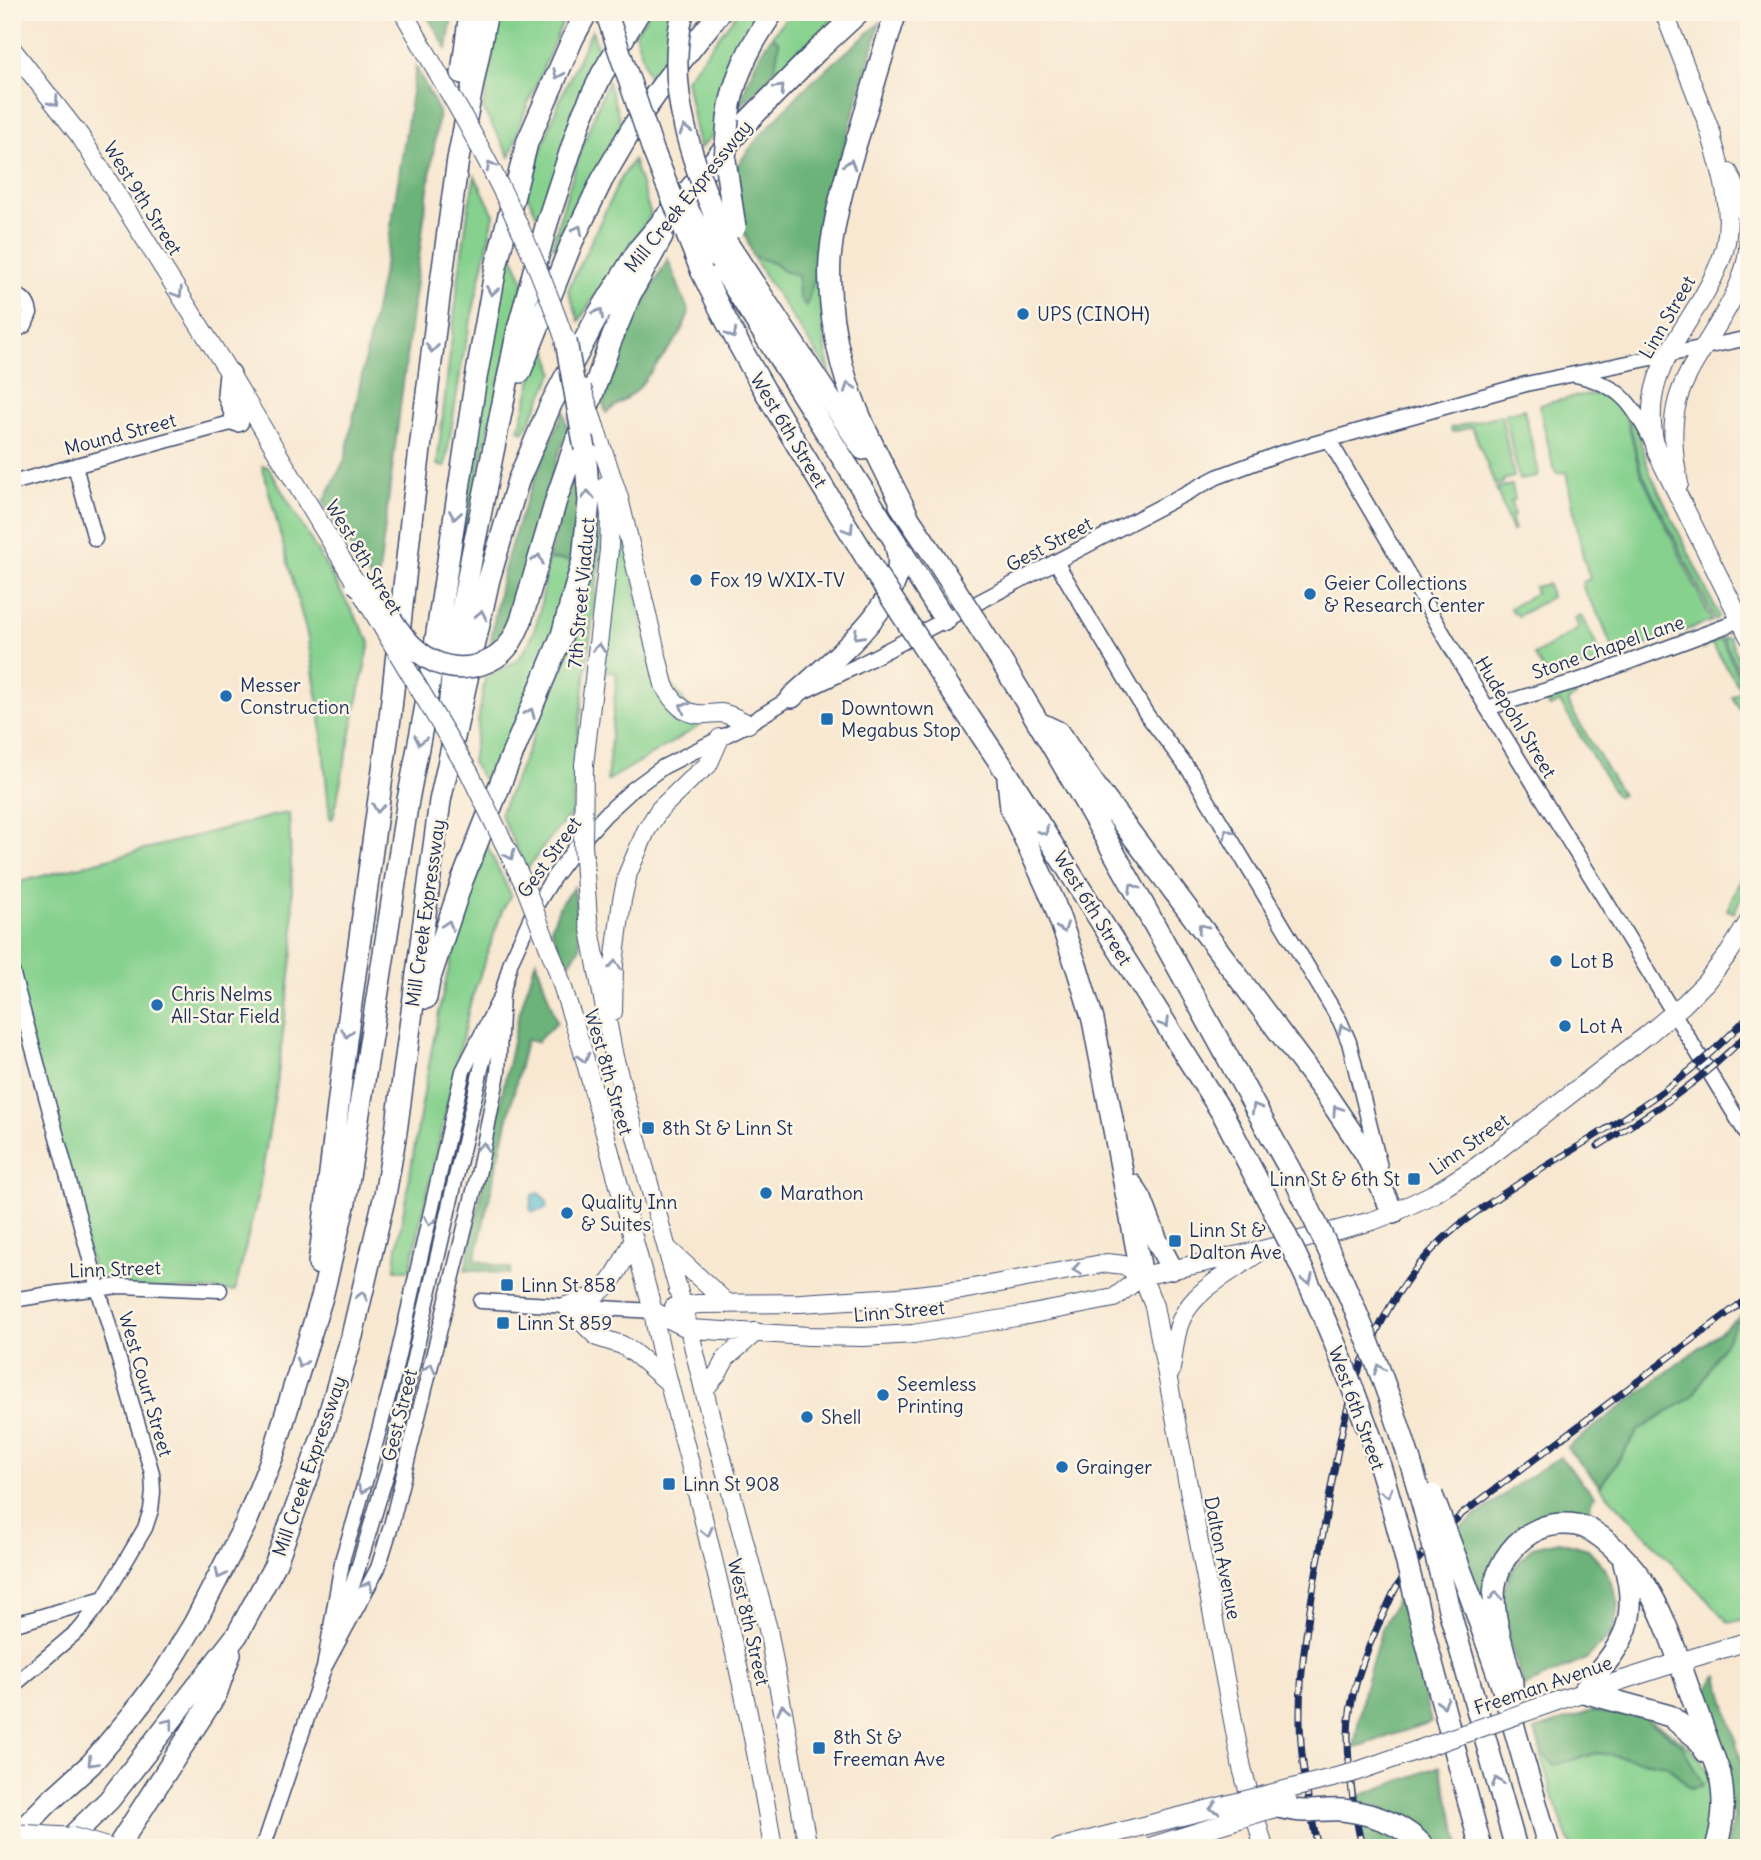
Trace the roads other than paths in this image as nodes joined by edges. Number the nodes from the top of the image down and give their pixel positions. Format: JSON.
{"nodes":[{"id":1,"x":403,"y":12,"type":"edge"},
{"id":2,"x":470,"y":12,"type":"edge"},
{"id":3,"x":487,"y":12,"type":"edge"},
{"id":4,"x":587,"y":12,"type":"edge"},
{"id":5,"x":606,"y":12,"type":"edge"},
{"id":6,"x":615,"y":12,"type":"edge"},
{"id":7,"x":639,"y":12,"type":"edge"},
{"id":8,"x":683,"y":12,"type":"edge"},
{"id":9,"x":720,"y":12,"type":"edge"},
{"id":10,"x":773,"y":12,"type":"edge"},
{"id":11,"x":859,"y":12,"type":"edge"},
{"id":12,"x":896,"y":12,"type":"edge"},
{"id":13,"x":1664,"y":12,"type":"edge"},
{"id":14,"x":12,"y":49,"type":"edge"},
{"id":15,"x":631,"y":82,"type":"junction"},
{"id":16,"x":1708,"y":126,"type":"junction"},
{"id":17,"x":458,"y":159,"type":"junction"},
{"id":18,"x":685,"y":195,"type":"junction"},
{"id":19,"x":1746,"y":215,"type":"edge"},
{"id":20,"x":719,"y":249,"type":"junction"},
{"id":21,"x":12,"y":294,"type":"edge"},
{"id":22,"x":12,"y":333,"type":"edge"},
{"id":23,"x":1749,"y":338,"type":"edge"},
{"id":24,"x":566,"y":341,"type":"junction"},
{"id":25,"x":1704,"y":348,"type":"junction"},
{"id":26,"x":1666,"y":356,"type":"junction"},
{"id":27,"x":230,"y":374,"type":"junction"},
{"id":28,"x":1570,"y":374,"type":"junction"},
{"id":29,"x":239,"y":421,"type":"joint"},
{"id":30,"x":595,"y":427,"type":"junction"},
{"id":31,"x":1328,"y":440,"type":"junction"},
{"id":32,"x":1657,"y":453,"type":"junction"},
{"id":33,"x":493,"y":454,"type":"junction"},
{"id":34,"x":75,"y":466,"type":"junction"},
{"id":35,"x":12,"y":483,"type":"edge"},
{"id":36,"x":908,"y":516,"type":"junction"},
{"id":37,"x":1692,"y":524,"type":"junction"},
{"id":38,"x":890,"y":532,"type":"junction"},
{"id":39,"x":95,"y":539,"type":"dead end"},
{"id":40,"x":1056,"y":562,"type":"junction"},
{"id":41,"x":356,"y":583,"type":"junction"},
{"id":42,"x":1740,"y":619,"type":"junction"},
{"id":43,"x":945,"y":620,"type":"junction"},
{"id":44,"x":1749,"y":637,"type":"edge"},
{"id":45,"x":792,"y":697,"type":"junction"},
{"id":46,"x":1487,"y":708,"type":"junction"},
{"id":47,"x":1039,"y":723,"type":"junction"},
{"id":48,"x":748,"y":724,"type":"junction"},
{"id":49,"x":720,"y":738,"type":"junction"},
{"id":50,"x":1007,"y":773,"type":"junction"},
{"id":51,"x":440,"y":802,"type":"junction"},
{"id":52,"x":1748,"y":925,"type":"edge"},
{"id":53,"x":12,"y":971,"type":"edge"},
{"id":54,"x":502,"y":994,"type":"junction"},
{"id":55,"x":1674,"y":1013,"type":"junction"},
{"id":56,"x":614,"y":1057,"type":"junction"},
{"id":57,"x":396,"y":1132,"type":"junction"},
{"id":58,"x":1749,"y":1138,"type":"edge"},
{"id":59,"x":1123,"y":1172,"type":"junction"},
{"id":60,"x":1393,"y":1213,"type":"junction"},
{"id":61,"x":634,"y":1239,"type":"junction"},
{"id":62,"x":667,"y":1248,"type":"junction"},
{"id":63,"x":1262,"y":1250,"type":"junction"},
{"id":64,"x":1172,"y":1269,"type":"junction"},
{"id":65,"x":1142,"y":1276,"type":"junction"},
{"id":66,"x":98,"y":1288,"type":"junction"},
{"id":67,"x":220,"y":1290,"type":"dead end"},
{"id":68,"x":322,"y":1297,"type":"junction"},
{"id":69,"x":12,"y":1300,"type":"edge"},
{"id":70,"x":481,"y":1301,"type":"dead end"},
{"id":71,"x":727,"y":1304,"type":"junction"},
{"id":72,"x":683,"y":1305,"type":"junction"},
{"id":73,"x":566,"y":1306,"type":"junction"},
{"id":74,"x":653,"y":1311,"type":"junction"},
{"id":75,"x":689,"y":1328,"type":"junction"},
{"id":76,"x":756,"y":1332,"type":"junction"},
{"id":77,"x":1168,"y":1380,"type":"junction"},
{"id":78,"x":669,"y":1383,"type":"junction"},
{"id":79,"x":704,"y":1390,"type":"junction"},
{"id":80,"x":1402,"y":1434,"type":"junction"},
{"id":81,"x":1623,"y":1558,"type":"junction"},
{"id":82,"x":104,"y":1598,"type":"junction"},
{"id":83,"x":12,"y":1625,"type":"edge"},
{"id":84,"x":237,"y":1635,"type":"junction"},
{"id":85,"x":1749,"y":1641,"type":"edge"},
{"id":86,"x":1679,"y":1662,"type":"junction"},
{"id":87,"x":324,"y":1668,"type":"junction"},
{"id":88,"x":12,"y":1680,"type":"edge"},
{"id":89,"x":1583,"y":1692,"type":"junction"},
{"id":90,"x":1509,"y":1711,"type":"junction"},
{"id":91,"x":1352,"y":1773,"type":"junction"},
{"id":92,"x":1720,"y":1774,"type":"junction"},
{"id":93,"x":1535,"y":1798,"type":"junction"},
{"id":94,"x":1278,"y":1807,"type":"junction"},
{"id":95,"x":12,"y":1833,"type":"edge"},
{"id":96,"x":12,"y":1840,"type":"edge"},
{"id":97,"x":264,"y":1847,"type":"edge"},
{"id":98,"x":60,"y":1848,"type":"edge"},
{"id":99,"x":110,"y":1848,"type":"edge"},
{"id":100,"x":117,"y":1848,"type":"edge"},
{"id":101,"x":773,"y":1848,"type":"edge"},
{"id":102,"x":808,"y":1848,"type":"edge"},
{"id":103,"x":1059,"y":1848,"type":"edge"},
{"id":104,"x":1148,"y":1848,"type":"edge"},
{"id":105,"x":1264,"y":1848,"type":"edge"},
{"id":106,"x":1425,"y":1848,"type":"edge"},
{"id":107,"x":1481,"y":1848,"type":"edge"},
{"id":108,"x":1516,"y":1848,"type":"edge"},
{"id":109,"x":1549,"y":1848,"type":"edge"},
{"id":110,"x":1564,"y":1848,"type":"edge"},
{"id":111,"x":1716,"y":1848,"type":"edge"}],
"edges":[{"from":24,"to":1,"type":"main road","name":"7th Street Viaduct","one_way":true,"bridge":true},
{"from":2,"to":17,"type":"highway"},
{"from":3,"to":17,"type":"highway"},
{"from":4,"to":68,"type":"highway","name":"Mill Creek Expressway","one_way":true},
{"from":5,"to":15,"type":"highway","bridge":true},
{"from":6,"to":15,"type":"highway","bridge":true},
{"from":7,"to":33,"type":"highway"},
{"from":20,"to":8,"type":"highway","one_way":true,"bridge":true},
{"from":33,"to":9,"type":"highway","one_way":true},
{"from":10,"to":20,"type":"highway","bridge":true},
{"from":18,"to":11,"type":"highway","name":"Mill Creek Expressway","one_way":true},
{"from":36,"to":12,"type":"highway","one_way":true},
{"from":13,"to":16,"type":"main road"},
{"from":14,"to":27,"type":"main road","name":"West 9th Street","one_way":true},
{"from":15,"to":20,"type":"highway","bridge":true},
{"from":16,"to":19,"type":"main road","name":"Linn Street"},
{"from":16,"to":26,"type":"main road","name":"Linn Street"},
{"from":17,"to":68,"type":"highway","one_way":true},
{"from":41,"to":18,"type":"highway","one_way":true,"bridge":true},
{"from":51,"to":18,"type":"highway","name":"Mill Creek Expressway","one_way":true},
{"from":19,"to":25,"type":"main road","name":"Linn Street"},
{"from":20,"to":36,"type":"highway"},
{"from":20,"to":38,"type":"highway"},
{"from":20,"to":50,"type":"highway","name":"West 6th Street","one_way":true,"bridge":true},
{"from":21,"to":22,"type":"street"},
{"from":23,"to":25,"type":"street","name":"Gest Street"},
{"from":24,"to":30,"type":"main road","name":"7th Street Viaduct","bridge":true},
{"from":57,"to":24,"type":"highway","one_way":true,"bridge":true},
{"from":25,"to":26,"type":"street","name":"Gest Street"},
{"from":25,"to":37,"type":"main road","name":"Linn Street"},
{"from":26,"to":28,"type":"street","name":"Gest Street"},
{"from":26,"to":32,"type":"main road","name":"Linn Street"},
{"from":27,"to":29,"type":"highway"},
{"from":27,"to":41,"type":"main road","name":"West 8th Street"},
{"from":28,"to":31,"type":"street","name":"Gest Street"},
{"from":28,"to":32,"type":"street"},
{"from":29,"to":34,"type":"street","name":"Mound Street"},
{"from":48,"to":30,"type":"main road","one_way":true},
{"from":56,"to":30,"type":"main road","name":"7th Street Viaduct","one_way":true,"bridge":true},
{"from":31,"to":40,"type":"street","name":"Gest Street"},
{"from":31,"to":46,"type":"street","name":"Hudepohl Street"},
{"from":32,"to":37,"type":"main road","name":"Linn Street"},
{"from":33,"to":51,"type":"highway"},
{"from":34,"to":35,"type":"street","name":"Mound Street"},
{"from":34,"to":39,"type":"street"},
{"from":36,"to":47,"type":"highway","name":"West 6th Street","bridge":true},
{"from":37,"to":42,"type":"main road","name":"Linn Street"},
{"from":38,"to":43,"type":"highway"},
{"from":38,"to":45,"type":"highway","one_way":true},
{"from":40,"to":43,"type":"street","name":"Gest Street"},
{"from":60,"to":40,"type":"street","one_way":true},
{"from":41,"to":61,"type":"main road","name":"West 8th Street","one_way":true,"bridge":true},
{"from":42,"to":44,"type":"main road","name":"Linn Street"},
{"from":42,"to":46,"type":"street","name":"Stone Chapel Lane"},
{"from":43,"to":45,"type":"street","name":"Gest Street"},
{"from":45,"to":48,"type":"street","name":"Gest Street"},
{"from":46,"to":55,"type":"street","name":"Hudepohl Street"},
{"from":60,"to":47,"type":"highway","one_way":true},
{"from":80,"to":47,"type":"highway","name":"West 6th Street","one_way":true,"bridge":true},
{"from":48,"to":49,"type":"street","name":"Gest Street"},
{"from":49,"to":54,"type":"street","name":"Gest Street"},
{"from":56,"to":49,"type":"main road","one_way":true},
{"from":50,"to":59,"type":"highway","one_way":true},
{"from":50,"to":107,"type":"highway","name":"West 6th Street","one_way":true,"bridge":true},
{"from":51,"to":57,"type":"highway","name":"Mill Creek Expressway"},
{"from":52,"to":55,"type":"main road","name":"Linn Street"},
{"from":53,"to":66,"type":"street","name":"West Court Street"},
{"from":54,"to":87,"type":"street"},
{"from":54,"to":87,"type":"street","name":"Gest Street","one_way":true},
{"from":87,"to":54,"type":"street","name":"Gest Street","one_way":true},
{"from":55,"to":58,"type":"street","name":"Hudepohl Street"},
{"from":55,"to":60,"type":"main road","name":"Linn Street"},
{"from":56,"to":62,"type":"main road","name":"West 8th Street"},
{"from":84,"to":57,"type":"highway","name":"Mill Creek Expressway","one_way":true},
{"from":59,"to":64,"type":"highway"},
{"from":59,"to":65,"type":"highway"},
{"from":60,"to":63,"type":"main road","name":"Linn Street"},
{"from":61,"to":73,"type":"main road"},
{"from":61,"to":74,"type":"main road","name":"West 8th Street"},
{"from":62,"to":71,"type":"main road"},
{"from":62,"to":72,"type":"main road","name":"West 8th Street"},
{"from":63,"to":64,"type":"main road","name":"Linn Street"},
{"from":63,"to":77,"type":"main road"},
{"from":64,"to":65,"type":"main road","name":"Linn Street"},
{"from":65,"to":71,"type":"main road","name":"Linn Street","one_way":true},
{"from":65,"to":76,"type":"main road","name":"Linn Street"},
{"from":65,"to":77,"type":"main road","name":"Dalton Avenue"},
{"from":66,"to":67,"type":"street","name":"Linn Street"},
{"from":66,"to":69,"type":"street","name":"Linn Street"},
{"from":66,"to":82,"type":"street","name":"West Court Street"},
{"from":68,"to":96,"type":"highway","name":"Mill Creek Expressway","one_way":true},
{"from":70,"to":73,"type":"street","name":"Linn Street"},
{"from":71,"to":72,"type":"main road","name":"Linn Street"},
{"from":72,"to":74,"type":"main road","name":"Linn Street"},
{"from":72,"to":75,"type":"main road","name":"West 8th Street"},
{"from":73,"to":74,"type":"street","name":"Linn Street"},
{"from":73,"to":78,"type":"main road"},
{"from":74,"to":75,"type":"main road","name":"Linn Street"},
{"from":74,"to":78,"type":"main road","name":"West 8th Street"},
{"from":75,"to":76,"type":"main road","name":"Linn Street"},
{"from":75,"to":79,"type":"main road","name":"West 8th Street"},
{"from":76,"to":79,"type":"main road"},
{"from":77,"to":105,"type":"main road","name":"Dalton Avenue"},
{"from":78,"to":101,"type":"main road","name":"West 8th Street","one_way":true},
{"from":102,"to":79,"type":"main road","name":"West 8th Street","one_way":true},
{"from":80,"to":90,"type":"highway","bridge":true},
{"from":108,"to":80,"type":"highway","name":"West 6th Street","one_way":true,"bridge":true},
{"from":81,"to":86,"type":"highway"},
{"from":81,"to":89,"type":"highway"},
{"from":90,"to":81,"type":"highway","one_way":true},
{"from":82,"to":83,"type":"street"},
{"from":82,"to":88,"type":"street","name":"West Court Street"},
{"from":98,"to":84,"type":"highway","name":"Mill Creek Expressway","one_way":true},
{"from":84,"to":100,"type":"highway"},
{"from":85,"to":86,"type":"main road","name":"Freeman Avenue"},
{"from":86,"to":89,"type":"main road","name":"Freeman Avenue"},
{"from":86,"to":92,"type":"highway"},
{"from":87,"to":97,"type":"street","name":"Gest Street"},
{"from":89,"to":91,"type":"main road","name":"Freeman Avenue","bridge":true},
{"from":89,"to":92,"type":"highway"},
{"from":90,"to":93,"type":"highway"},
{"from":91,"to":94,"type":"main road","name":"Freeman Avenue","bridge":true},
{"from":91,"to":103,"type":"main road","name":"Freeman Avenue","one_way":true,"bridge":true},
{"from":92,"to":111,"type":"highway"},
{"from":93,"to":109,"type":"highway"},
{"from":93,"to":110,"type":"highway"},
{"from":94,"to":104,"type":"main road","name":"Freeman Avenue","bridge":true},
{"from":94,"to":106,"type":"highway","bridge":true},
{"from":95,"to":99,"type":"main road","bridge":true}]}
